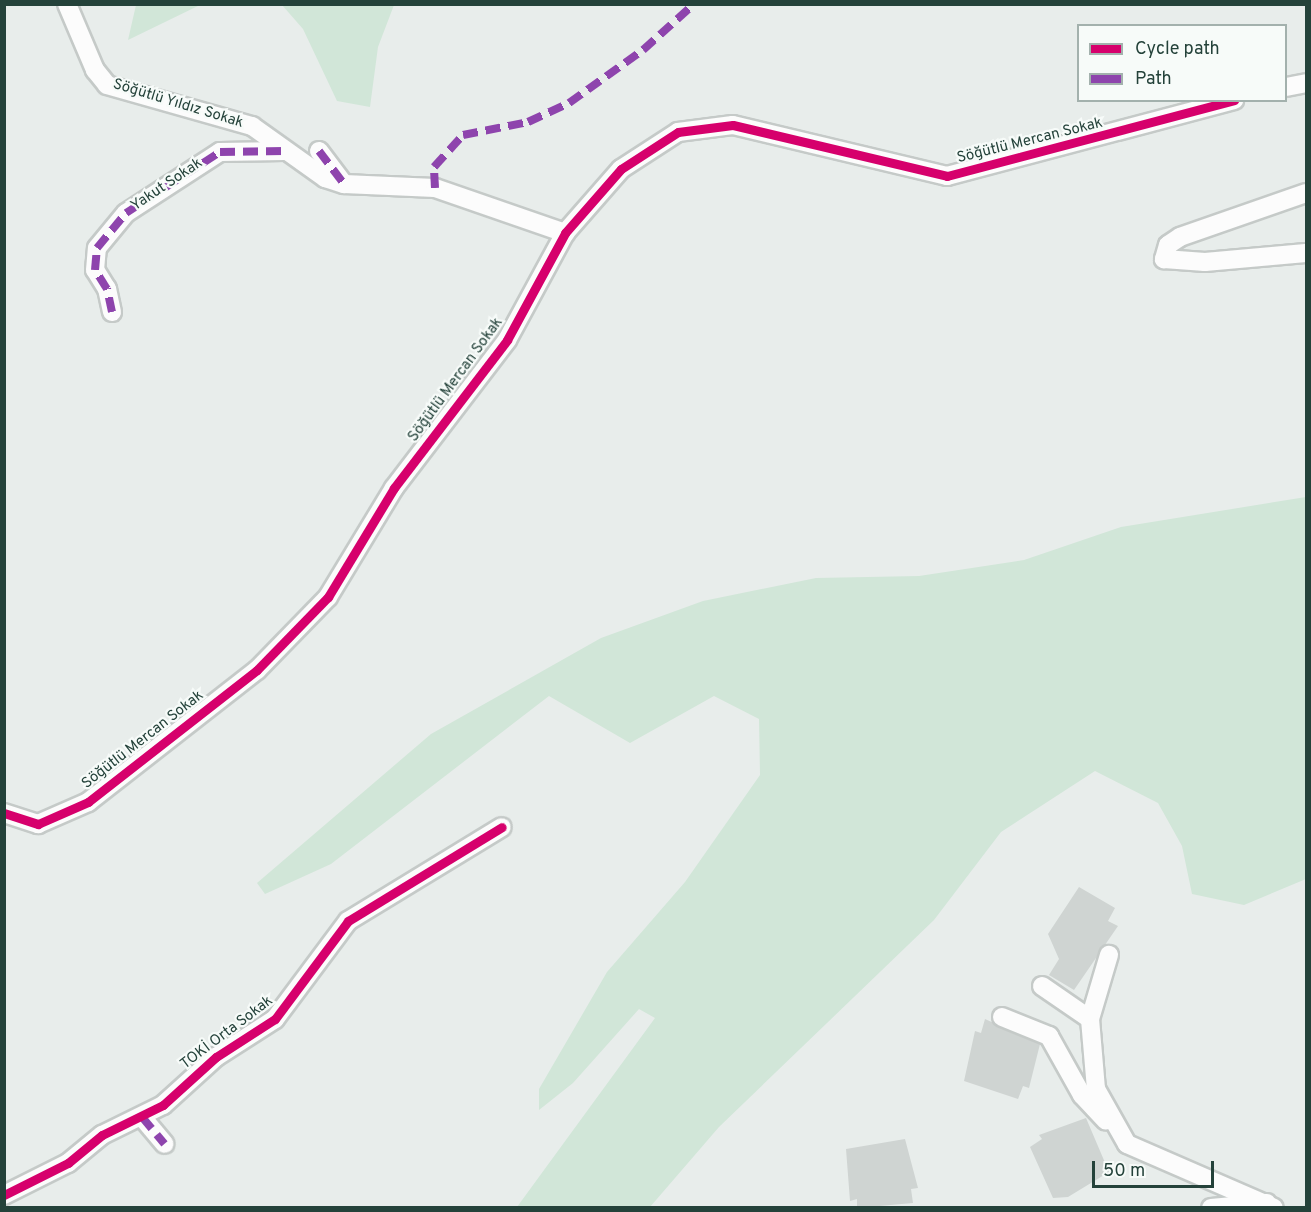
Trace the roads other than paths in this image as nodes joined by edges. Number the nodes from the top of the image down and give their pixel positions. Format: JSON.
{"nodes":[{"id":1,"x":67,"y":4,"type":"edge"},
{"id":2,"x":1306,"y":83,"type":"edge"},
{"id":3,"x":1287,"y":87,"type":"edge"},
{"id":4,"x":1226,"y":102,"type":"edge"},
{"id":5,"x":284,"y":151,"type":"junction"},
{"id":6,"x":319,"y":151,"type":"dead end"},
{"id":7,"x":344,"y":184,"type":"junction"},
{"id":8,"x":1306,"y":193,"type":"edge"},
{"id":9,"x":565,"y":233,"type":"junction"},
{"id":10,"x":1306,"y":253,"type":"edge"},
{"id":11,"x":112,"y":312,"type":"dead end"},
{"id":12,"x":4,"y":813,"type":"edge"},
{"id":13,"x":502,"y":827,"type":"dead end"},
{"id":14,"x":1109,"y":955,"type":"dead end"},
{"id":15,"x":1042,"y":986,"type":"dead end"},
{"id":16,"x":1002,"y":1017,"type":"dead end"},
{"id":17,"x":1090,"y":1019,"type":"junction"},
{"id":18,"x":142,"y":1117,"type":"junction"},
{"id":19,"x":165,"y":1144,"type":"dead end"},
{"id":20,"x":1127,"y":1144,"type":"junction"},
{"id":21,"x":4,"y":1195,"type":"edge"},
{"id":22,"x":1271,"y":1205,"type":"edge"},
{"id":23,"x":1211,"y":1208,"type":"edge"}],
"edges":[{"from":1,"to":5,"type":"street","name":"Söğütlü Yıldız Sokak"},
{"from":2,"to":3,"type":"street"},
{"from":4,"to":9,"type":"street","name":"Söğütlü Mercan Sokak"},
{"from":5,"to":7,"type":"street","name":"Söğütlü Yıldız Sokak"},
{"from":5,"to":11,"type":"street","name":"Yakut Sokak"},
{"from":6,"to":7,"type":"street"},
{"from":7,"to":9,"type":"street","name":"Söğütlü Yıldız Sokak"},
{"from":8,"to":10,"type":"street"},
{"from":9,"to":12,"type":"street","name":"Söğütlü Mercan Sokak"},
{"from":13,"to":18,"type":"street","name":"TOKİ Orta Sokak"},
{"from":14,"to":17,"type":"street"},
{"from":15,"to":17,"type":"street"},
{"from":16,"to":20,"type":"street"},
{"from":17,"to":20,"type":"street"},
{"from":18,"to":19,"type":"street"},
{"from":18,"to":21,"type":"street","name":"TOKİ Orta Sokak"},
{"from":20,"to":22,"type":"street"},
{"from":22,"to":23,"type":"street"}]}
